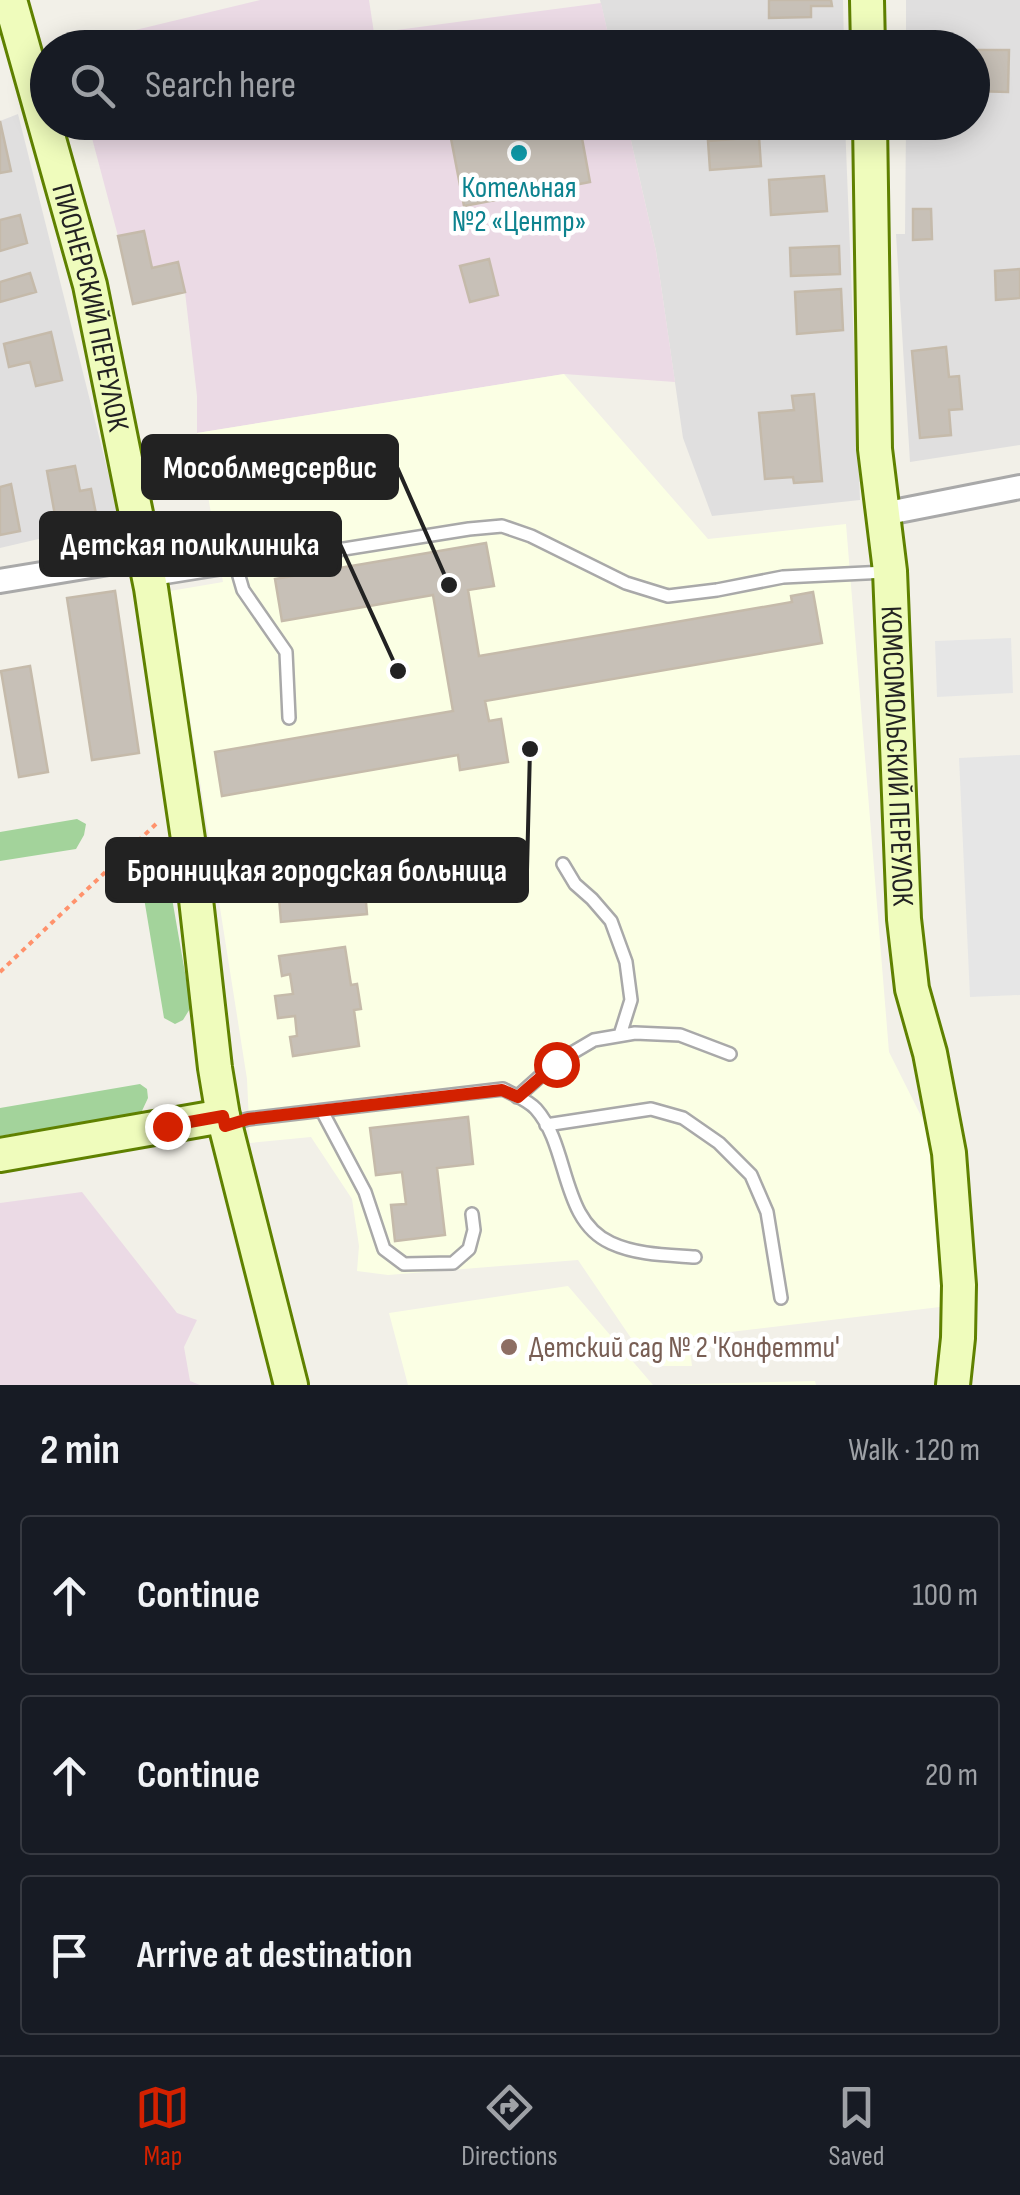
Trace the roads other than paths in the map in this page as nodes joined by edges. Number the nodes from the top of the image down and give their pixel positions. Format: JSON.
{"nodes":[{"id":1,"x":10,"y":0,"type":"edge"},
{"id":2,"x":867,"y":0,"type":"edge"},
{"id":3,"x":868,"y":30,"type":"edge"},
{"id":4,"x":30,"y":71,"type":"edge"},
{"id":5,"x":49,"y":140,"type":"edge"},
{"id":6,"x":870,"y":140,"type":"edge"},
{"id":7,"x":1020,"y":487,"type":"edge"},
{"id":8,"x":883,"y":514,"type":"junction"},
{"id":9,"x":236,"y":566,"type":"junction"},
{"id":10,"x":147,"y":569,"type":"junction"},
{"id":11,"x":890,"y":572,"type":"junction"},
{"id":12,"x":0,"y":581,"type":"edge"},
{"id":13,"x":289,"y":718,"type":"dead end"},
{"id":14,"x":563,"y":864,"type":"dead end"},
{"id":15,"x":620,"y":1035,"type":"junction"},
{"id":16,"x":730,"y":1054,"type":"dead end"},
{"id":17,"x":518,"y":1097,"type":"junction"},
{"id":18,"x":322,"y":1112,"type":"junction"},
{"id":19,"x":224,"y":1121,"type":"junction"},
{"id":20,"x":546,"y":1125,"type":"junction"},
{"id":21,"x":0,"y":1155,"type":"edge"},
{"id":22,"x":472,"y":1214,"type":"dead end"},
{"id":23,"x":695,"y":1258,"type":"dead end"},
{"id":24,"x":782,"y":1298,"type":"dead end"},
{"id":25,"x":291,"y":1385,"type":"edge"},
{"id":26,"x":953,"y":1385,"type":"edge"}],
"edges":[{"from":1,"to":4,"type":"street","name":"ПИОНЕРСКИЙ ПЕРЕУЛОК"},
{"from":2,"to":3,"type":"street"},
{"from":5,"to":10,"type":"street","name":"ПИОНЕРСКИЙ ПЕРЕУЛОК"},
{"from":6,"to":8,"type":"street","name":"КОМСОМОЛЬСКИЙ ПЕРЕУЛОК"},
{"from":7,"to":8,"type":"street"},
{"from":8,"to":11,"type":"street","name":"КОМСОМОЛЬСКИЙ ПЕРЕУЛОК"},
{"from":9,"to":10,"type":"lane"},
{"from":9,"to":11,"type":"lane"},
{"from":9,"to":13,"type":"lane"},
{"from":10,"to":12,"type":"street"},
{"from":10,"to":19,"type":"street","name":"ПИОНЕРСКИЙ ПЕРЕУЛОК"},
{"from":11,"to":26,"type":"street","name":"КОМСОМОЛЬСКИЙ ПЕРЕУЛОК"},
{"from":14,"to":15,"type":"lane"},
{"from":15,"to":16,"type":"lane"},
{"from":15,"to":17,"type":"lane"},
{"from":17,"to":18,"type":"lane"},
{"from":17,"to":20,"type":"lane"},
{"from":18,"to":19,"type":"lane"},
{"from":18,"to":22,"type":"lane"},
{"from":19,"to":21,"type":"street"},
{"from":19,"to":25,"type":"street","name":"ПИОНЕРСКИЙ ПЕРЕУЛОК"},
{"from":20,"to":23,"type":"lane"},
{"from":20,"to":24,"type":"lane"}]}
